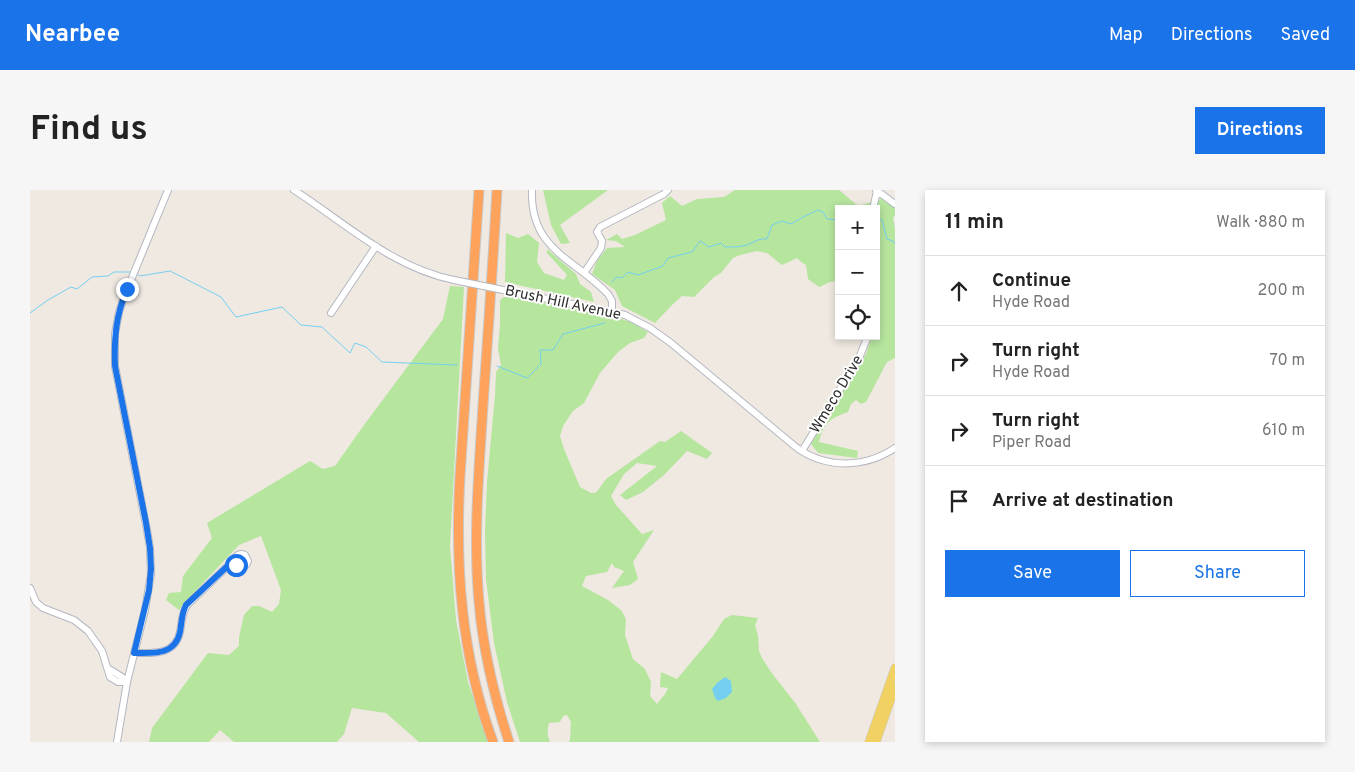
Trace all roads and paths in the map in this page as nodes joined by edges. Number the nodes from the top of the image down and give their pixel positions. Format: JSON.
{"nodes":[{"id":1,"x":168,"y":190,"type":"edge"},
{"id":2,"x":294,"y":190,"type":"edge"},
{"id":3,"x":479,"y":190,"type":"edge"},
{"id":4,"x":497,"y":190,"type":"edge"},
{"id":5,"x":532,"y":190,"type":"edge"},
{"id":6,"x":668,"y":190,"type":"edge"},
{"id":7,"x":877,"y":190,"type":"edge"},
{"id":8,"x":895,"y":204,"type":"edge"},
{"id":9,"x":874,"y":205,"type":"edge"},
{"id":10,"x":376,"y":246,"type":"junction"},
{"id":11,"x":584,"y":273,"type":"junction"},
{"id":12,"x":612,"y":312,"type":"junction"},
{"id":13,"x":331,"y":313,"type":"dead end"},
{"id":14,"x":866,"y":340,"type":"edge"},
{"id":15,"x":895,"y":448,"type":"edge"},
{"id":16,"x":802,"y":451,"type":"junction"},
{"id":17,"x":235,"y":559,"type":"dead end"},
{"id":18,"x":30,"y":588,"type":"edge"},
{"id":19,"x":134,"y":653,"type":"junction"},
{"id":20,"x":895,"y":668,"type":"edge"},
{"id":21,"x":127,"y":682,"type":"junction"},
{"id":22,"x":895,"y":686,"type":"edge"},
{"id":23,"x":117,"y":742,"type":"edge"},
{"id":24,"x":493,"y":742,"type":"edge"},
{"id":25,"x":509,"y":742,"type":"edge"},
{"id":26,"x":869,"y":742,"type":"edge"},
{"id":27,"x":876,"y":742,"type":"edge"}],
"edges":[{"from":1,"to":19,"type":"street"},
{"from":2,"to":10,"type":"street","name":"Brush Hill Avenue"},
{"from":3,"to":24,"type":"highway"},
{"from":4,"to":25,"type":"highway"},
{"from":5,"to":11,"type":"street"},
{"from":6,"to":11,"type":"street"},
{"from":7,"to":8,"type":"street"},
{"from":7,"to":9,"type":"street"},
{"from":10,"to":12,"type":"street","name":"Brush Hill Avenue","bridge":true},
{"from":10,"to":13,"type":"street"},
{"from":11,"to":12,"type":"street"},
{"from":12,"to":16,"type":"street","name":"Brush Hill Avenue"},
{"from":14,"to":16,"type":"street","name":"Wmeco Drive"},
{"from":15,"to":16,"type":"street","name":"Brush Hill Avenue"},
{"from":17,"to":19,"type":"street"},
{"from":18,"to":21,"type":"street"},
{"from":19,"to":21,"type":"street"},
{"from":20,"to":26,"type":"main road"},
{"from":21,"to":23,"type":"street"},
{"from":22,"to":27,"type":"main road"}]}
